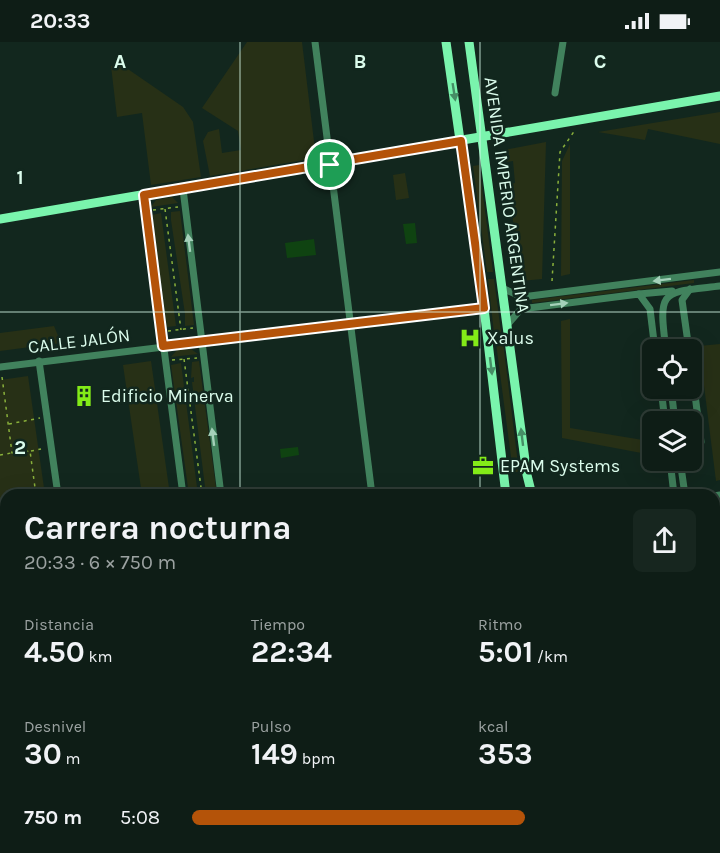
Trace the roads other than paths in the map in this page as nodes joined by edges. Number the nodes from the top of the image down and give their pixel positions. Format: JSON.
{"nodes":[{"id":1,"x":315,"y":42,"type":"edge"},
{"id":2,"x":446,"y":42,"type":"edge"},
{"id":3,"x":469,"y":42,"type":"edge"},
{"id":4,"x":563,"y":42,"type":"edge"},
{"id":5,"x":555,"y":93,"type":"dead end"},
{"id":6,"x":720,"y":96,"type":"edge"},
{"id":7,"x":483,"y":138,"type":"junction"},
{"id":8,"x":461,"y":141,"type":"junction"},
{"id":9,"x":330,"y":165,"type":"junction"},
{"id":10,"x":183,"y":189,"type":"junction"},
{"id":11,"x":144,"y":195,"type":"junction"},
{"id":12,"x":0,"y":219,"type":"edge"},
{"id":13,"x":720,"y":273,"type":"edge"},
{"id":14,"x":720,"y":286,"type":"edge"},
{"id":15,"x":504,"y":289,"type":"junction"},
{"id":16,"x":690,"y":289,"type":"junction"},
{"id":17,"x":679,"y":291,"type":"junction"},
{"id":18,"x":639,"y":294,"type":"junction"},
{"id":19,"x":484,"y":308,"type":"junction"},
{"id":20,"x":350,"y":323,"type":"junction"},
{"id":21,"x":508,"y":324,"type":"junction"},
{"id":22,"x":654,"y":339,"type":"edge"},
{"id":23,"x":664,"y":339,"type":"edge"},
{"id":24,"x":687,"y":339,"type":"edge"},
{"id":25,"x":201,"y":341,"type":"junction"},
{"id":26,"x":163,"y":346,"type":"junction"},
{"id":27,"x":39,"y":361,"type":"junction"},
{"id":28,"x":0,"y":367,"type":"edge"},
{"id":29,"x":671,"y":471,"type":"edge"},
{"id":30,"x":681,"y":471,"type":"edge"},
{"id":31,"x":57,"y":489,"type":"edge"},
{"id":32,"x":182,"y":489,"type":"edge"},
{"id":33,"x":220,"y":489,"type":"edge"},
{"id":34,"x":371,"y":489,"type":"edge"},
{"id":35,"x":505,"y":489,"type":"edge"},
{"id":36,"x":530,"y":489,"type":"edge"},
{"id":37,"x":673,"y":489,"type":"edge"},
{"id":38,"x":684,"y":489,"type":"edge"}],
"edges":[{"from":1,"to":9,"type":"street"},
{"from":2,"to":8,"type":"street","name":"AVENIDA IMPERIO ARGENTINA","one_way":true},
{"from":3,"to":7,"type":"street","name":"AVENIDA IMPERIO ARGENTINA"},
{"from":4,"to":5,"type":"street"},
{"from":6,"to":7,"type":"street"},
{"from":7,"to":8,"type":"street"},
{"from":7,"to":15,"type":"street","name":"AVENIDA IMPERIO ARGENTINA"},
{"from":8,"to":9,"type":"street"},
{"from":8,"to":19,"type":"street","name":"AVENIDA IMPERIO ARGENTINA"},
{"from":9,"to":10,"type":"street"},
{"from":9,"to":20,"type":"street"},
{"from":10,"to":11,"type":"street"},
{"from":25,"to":10,"type":"street","one_way":true},
{"from":11,"to":12,"type":"street"},
{"from":11,"to":26,"type":"street"},
{"from":13,"to":15,"type":"street","one_way":true},
{"from":14,"to":16,"type":"street"},
{"from":15,"to":21,"type":"street","name":"AVENIDA IMPERIO ARGENTINA"},
{"from":16,"to":17,"type":"street"},
{"from":16,"to":24,"type":"street"},
{"from":17,"to":18,"type":"street"},
{"from":17,"to":23,"type":"street"},
{"from":21,"to":18,"type":"street","one_way":true},
{"from":18,"to":22,"type":"street"},
{"from":19,"to":20,"type":"street","name":"CALLE JALÓN"},
{"from":19,"to":35,"type":"street","name":"AVENIDA IMPERIO ARGENTINA","one_way":true},
{"from":20,"to":25,"type":"street","name":"CALLE JALÓN"},
{"from":20,"to":34,"type":"street"},
{"from":36,"to":21,"type":"street","name":"AVENIDA IMPERIO ARGENTINA","one_way":true},
{"from":25,"to":26,"type":"street","name":"CALLE JALÓN"},
{"from":33,"to":25,"type":"street","one_way":true},
{"from":26,"to":27,"type":"street","name":"CALLE JALÓN"},
{"from":26,"to":32,"type":"street"},
{"from":27,"to":28,"type":"street","name":"CALLE JALÓN"},
{"from":27,"to":31,"type":"street"},
{"from":29,"to":37,"type":"street"},
{"from":30,"to":38,"type":"street"}]}
